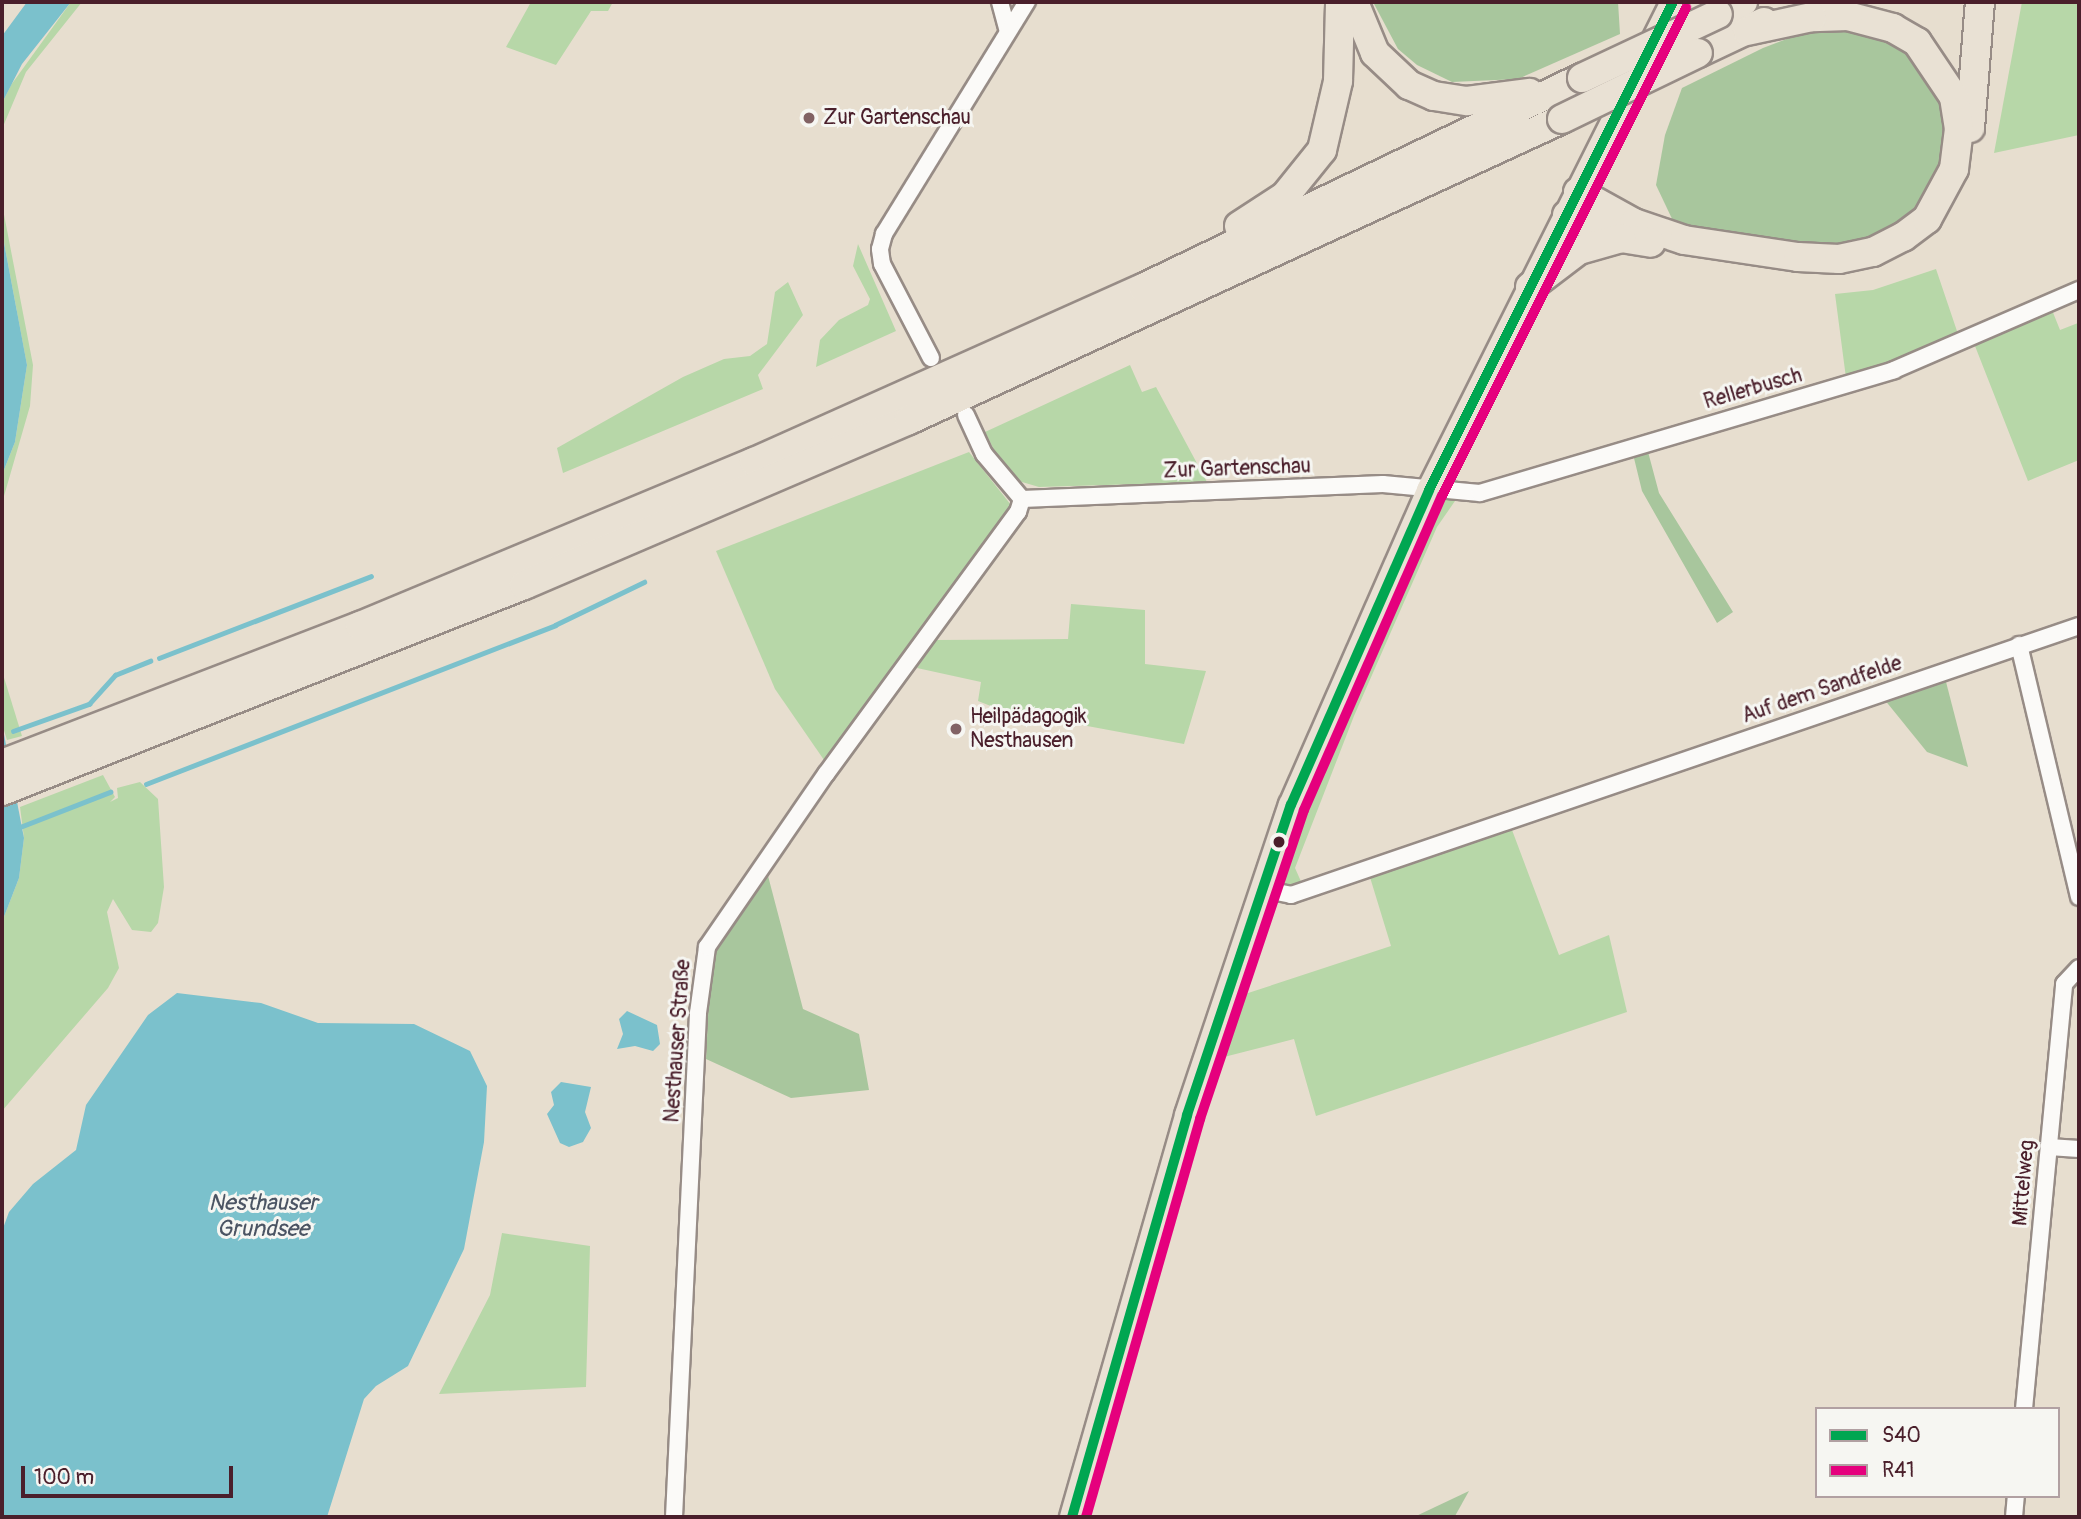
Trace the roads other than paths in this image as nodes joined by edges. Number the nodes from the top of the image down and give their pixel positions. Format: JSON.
{"nodes":[{"id":1,"x":1000,"y":2,"type":"edge"},
{"id":2,"x":1027,"y":2,"type":"edge"},
{"id":3,"x":1340,"y":2,"type":"edge"},
{"id":4,"x":1354,"y":2,"type":"edge"},
{"id":5,"x":1673,"y":2,"type":"edge"},
{"id":6,"x":1743,"y":2,"type":"edge"},
{"id":7,"x":1804,"y":2,"type":"edge"},
{"id":8,"x":1980,"y":2,"type":"edge"},
{"id":9,"x":1747,"y":31,"type":"junction"},
{"id":10,"x":1008,"y":32,"type":"junction"},
{"id":11,"x":1576,"y":81,"type":"junction"},
{"id":12,"x":1572,"y":204,"type":"junction"},
{"id":13,"x":1621,"y":238,"type":"junction"},
{"id":14,"x":1531,"y":287,"type":"junction"},
{"id":15,"x":1143,"y":288,"type":"junction"},
{"id":16,"x":2079,"y":290,"type":"edge"},
{"id":17,"x":931,"y":358,"type":"dead end"},
{"id":18,"x":965,"y":415,"type":"dead end"},
{"id":19,"x":1429,"y":490,"type":"junction"},
{"id":20,"x":1022,"y":499,"type":"junction"},
{"id":21,"x":2079,"y":626,"type":"edge"},
{"id":22,"x":2019,"y":645,"type":"junction"},
{"id":23,"x":2,"y":764,"type":"edge"},
{"id":24,"x":2,"y":791,"type":"edge"},
{"id":25,"x":1261,"y":888,"type":"junction"},
{"id":26,"x":2079,"y":897,"type":"edge"},
{"id":27,"x":2079,"y":968,"type":"edge"},
{"id":28,"x":2049,"y":1147,"type":"junction"},
{"id":29,"x":2079,"y":1149,"type":"edge"},
{"id":30,"x":2024,"y":1407,"type":"edge"},
{"id":31,"x":2016,"y":1498,"type":"edge"},
{"id":32,"x":674,"y":1517,"type":"edge"},
{"id":33,"x":1072,"y":1517,"type":"edge"},
{"id":34,"x":2014,"y":1517,"type":"edge"}],
"edges":[{"from":1,"to":10,"type":"street"},
{"from":2,"to":10,"type":"street"},
{"from":3,"to":15,"type":"highway"},
{"from":4,"to":11,"type":"highway"},
{"from":5,"to":12,"type":"main road"},
{"from":6,"to":11,"type":"highway","bridge":true},
{"from":7,"to":9,"type":"highway"},
{"from":8,"to":13,"type":"highway"},
{"from":9,"to":12,"type":"highway"},
{"from":9,"to":24,"type":"highway","bridge":true},
{"from":10,"to":17,"type":"street"},
{"from":11,"to":15,"type":"highway"},
{"from":12,"to":13,"type":"highway"},
{"from":12,"to":14,"type":"main road"},
{"from":13,"to":14,"type":"highway"},
{"from":14,"to":19,"type":"main road"},
{"from":15,"to":23,"type":"highway"},
{"from":16,"to":19,"type":"street","name":"Rellerbusch"},
{"from":18,"to":20,"type":"street"},
{"from":19,"to":20,"type":"street","name":"Zur Gartenschau"},
{"from":19,"to":25,"type":"main road"},
{"from":20,"to":32,"type":"street","name":"Nesthauser Straße"},
{"from":21,"to":22,"type":"street","name":"Auf dem Sandfelde"},
{"from":22,"to":25,"type":"street","name":"Auf dem Sandfelde"},
{"from":22,"to":26,"type":"street"},
{"from":25,"to":33,"type":"main road"},
{"from":27,"to":28,"type":"street","name":"Mittelweg"},
{"from":28,"to":29,"type":"street"},
{"from":28,"to":30,"type":"street","name":"Mittelweg"},
{"from":31,"to":34,"type":"street"}]}
